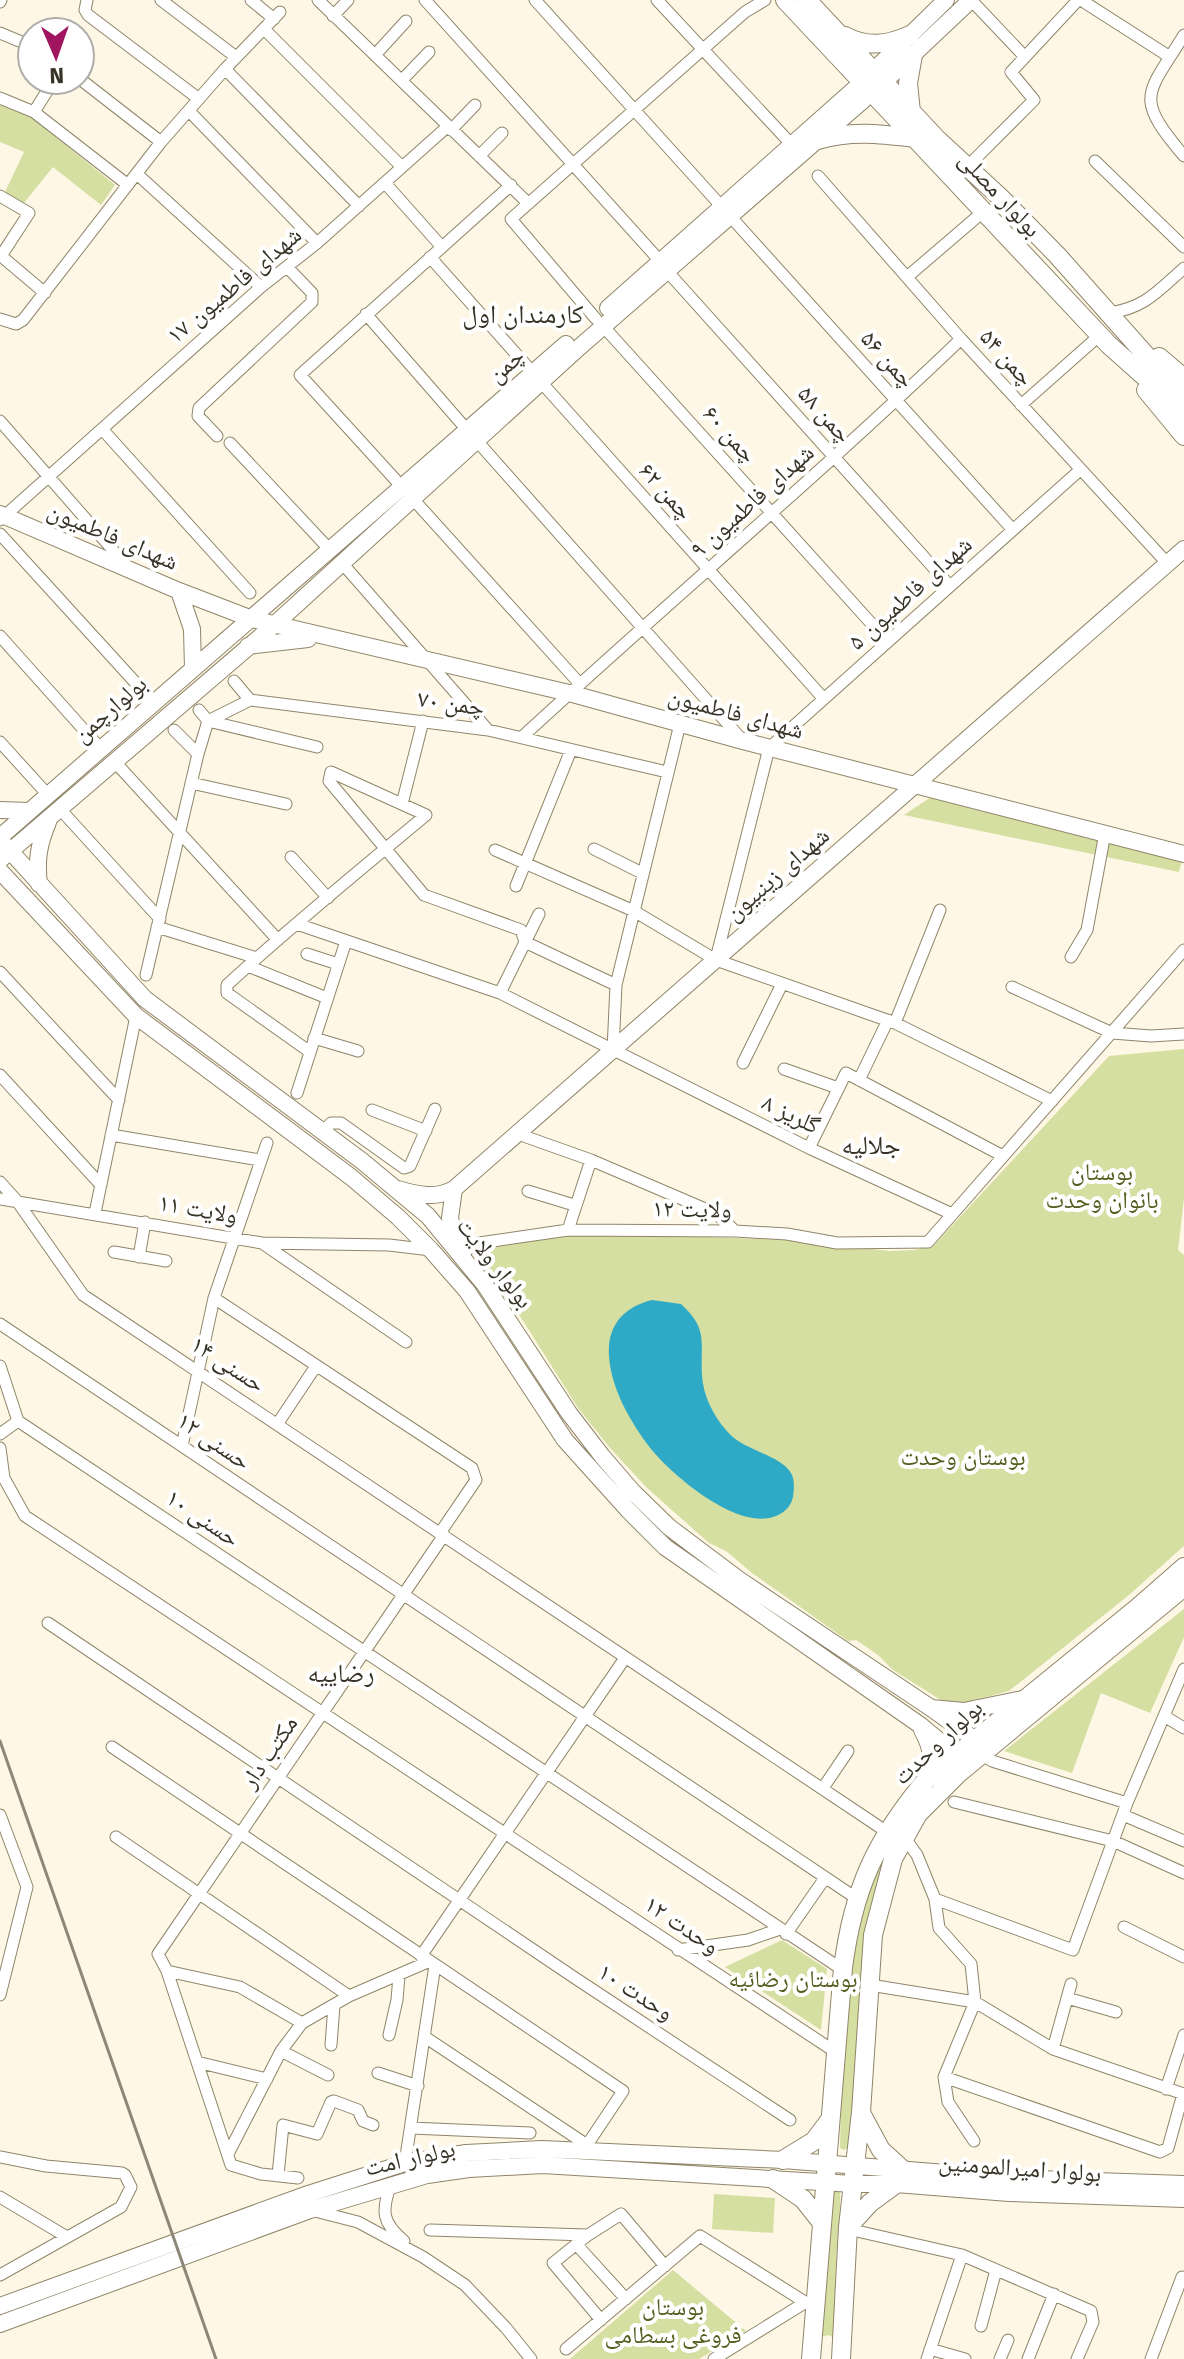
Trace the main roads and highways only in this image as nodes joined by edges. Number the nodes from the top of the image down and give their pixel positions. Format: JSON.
{"nodes":[{"id":1,"x":785,"y":0,"type":"edge"},
{"id":2,"x":807,"y":0,"type":"edge"},
{"id":3,"x":946,"y":0,"type":"edge"},
{"id":4,"x":971,"y":0,"type":"edge"},
{"id":5,"x":837,"y":32,"type":"junction"},
{"id":6,"x":910,"y":35,"type":"junction"},
{"id":7,"x":913,"y":55,"type":"junction"},
{"id":8,"x":873,"y":81,"type":"junction"},
{"id":9,"x":911,"y":112,"type":"junction"},
{"id":10,"x":915,"y":138,"type":"junction"},
{"id":11,"x":818,"y":140,"type":"junction"},
{"id":12,"x":1000,"y":197,"type":"junction"},
{"id":13,"x":726,"y":211,"type":"junction"},
{"id":14,"x":984,"y":211,"type":"junction"},
{"id":15,"x":1125,"y":331,"type":"junction"},
{"id":16,"x":1104,"y":340,"type":"junction"},
{"id":17,"x":1184,"y":378,"type":"edge"},
{"id":18,"x":1184,"y":398,"type":"edge"},
{"id":19,"x":1184,"y":416,"type":"edge"},
{"id":20,"x":1184,"y":436,"type":"edge"},
{"id":21,"x":1,"y":517,"type":"edge"},
{"id":22,"x":1184,"y":549,"type":"edge"},
{"id":23,"x":337,"y":557,"type":"junction"},
{"id":24,"x":179,"y":591,"type":"junction"},
{"id":25,"x":252,"y":619,"type":"junction"},
{"id":26,"x":274,"y":625,"type":"junction"},
{"id":27,"x":329,"y":639,"type":"junction"},
{"id":28,"x":247,"y":647,"type":"junction"},
{"id":29,"x":193,"y":669,"type":"junction"},
{"id":30,"x":916,"y":784,"type":"junction"},
{"id":31,"x":0,"y":810,"type":"edge"},
{"id":32,"x":30,"y":811,"type":"junction"},
{"id":33,"x":55,"y":814,"type":"junction"},
{"id":34,"x":3,"y":847,"type":"edge"},
{"id":35,"x":1184,"y":854,"type":"edge"},
{"id":36,"x":0,"y":871,"type":"edge"},
{"id":37,"x":40,"y":886,"type":"junction"},
{"id":38,"x":0,"y":889,"type":"edge"},
{"id":39,"x":18,"y":891,"type":"junction"},
{"id":40,"x":393,"y":1187,"type":"junction"},
{"id":41,"x":454,"y":1189,"type":"junction"},
{"id":42,"x":462,"y":1257,"type":"junction"},
{"id":43,"x":1184,"y":1567,"type":"edge"},
{"id":44,"x":1184,"y":1587,"type":"edge"},
{"id":45,"x":1023,"y":1699,"type":"junction"},
{"id":46,"x":931,"y":1708,"type":"junction"},
{"id":47,"x":920,"y":1725,"type":"junction"},
{"id":48,"x":977,"y":1746,"type":"junction"},
{"id":49,"x":956,"y":1755,"type":"junction"},
{"id":50,"x":926,"y":1780,"type":"junction"},
{"id":51,"x":896,"y":1835,"type":"junction"},
{"id":52,"x":861,"y":2112,"type":"junction"},
{"id":53,"x":831,"y":2118,"type":"junction"},
{"id":54,"x":783,"y":2160,"type":"junction"},
{"id":55,"x":826,"y":2173,"type":"junction"},
{"id":56,"x":854,"y":2175,"type":"junction"},
{"id":57,"x":900,"y":2177,"type":"junction"},
{"id":58,"x":773,"y":2179,"type":"junction"},
{"id":59,"x":1184,"y":2184,"type":"edge"},
{"id":60,"x":1184,"y":2199,"type":"edge"},
{"id":61,"x":822,"y":2223,"type":"junction"},
{"id":62,"x":848,"y":2228,"type":"junction"},
{"id":63,"x":0,"y":2306,"type":"edge"},
{"id":64,"x":0,"y":2324,"type":"edge"},
{"id":65,"x":811,"y":2353,"type":"edge"},
{"id":66,"x":841,"y":2355,"type":"edge"}],
"edges":[{"from":1,"to":8,"type":"main road","name":"بولوار مصلی"},
{"from":2,"to":5,"type":"main road","name":"بولوار مصلی"},
{"from":3,"to":6,"type":"main road"},
{"from":4,"to":7,"type":"main road"},
{"from":5,"to":6,"type":"main road"},
{"from":5,"to":8,"type":"main road","name":"بولوار مصلی"},
{"from":6,"to":8,"type":"main road"},
{"from":7,"to":8,"type":"main road"},
{"from":7,"to":9,"type":"main road"},
{"from":8,"to":9,"type":"main road","name":"بولوار مصلی"},
{"from":8,"to":10,"type":"main road","name":"بولوار مصلی"},
{"from":8,"to":11,"type":"main road","name":"چمن"},
{"from":8,"to":13,"type":"main road","name":"چمن"},
{"from":9,"to":12,"type":"main road","name":"بولوار مصلی"},
{"from":10,"to":11,"type":"main road"},
{"from":10,"to":14,"type":"main road","name":"بولوار مصلی"},
{"from":11,"to":13,"type":"main road","name":"چمن"},
{"from":12,"to":14,"type":"main road"},
{"from":12,"to":15,"type":"main road","name":"بولوار مصلی"},
{"from":13,"to":23,"type":"main road","name":"چمن"},
{"from":14,"to":16,"type":"main road","name":"بولوار مصلی"},
{"from":15,"to":17,"type":"main road"},
{"from":15,"to":18,"type":"main road","name":"بولوار مصلی"},
{"from":16,"to":19,"type":"main road","name":"بولوار مصلی"},
{"from":16,"to":20,"type":"main road"},
{"from":21,"to":24,"type":"main road","name":"شهدای فاطمیون"},
{"from":22,"to":30,"type":"main road","name":"شهدای زینبیون"},
{"from":23,"to":25,"type":"main road","name":"چمن"},
{"from":23,"to":26,"type":"main road","name":"چمن"},
{"from":24,"to":25,"type":"main road","name":"شهدای فاطمیون"},
{"from":24,"to":29,"type":"main road"},
{"from":25,"to":26,"type":"main road","name":"شهدای فاطمیون"},
{"from":25,"to":29,"type":"main road","name":"بولوارچمن"},
{"from":26,"to":27,"type":"main road","name":"شهدای فاطمیون"},
{"from":26,"to":28,"type":"main road","name":"بولوارچمن"},
{"from":27,"to":28,"type":"main road"},
{"from":27,"to":30,"type":"main road","name":"شهدای فاطمیون"},
{"from":28,"to":33,"type":"main road","name":"بولوارچمن"},
{"from":29,"to":32,"type":"main road","name":"بولوارچمن"},
{"from":30,"to":35,"type":"main road","name":"شهدای فاطمیون"},
{"from":30,"to":41,"type":"main road","name":"شهدای زینبیون"},
{"from":31,"to":32,"type":"main road"},
{"from":32,"to":34,"type":"main road","name":"بولوارچمن"},
{"from":33,"to":34,"type":"main road","name":"بولوارچمن"},
{"from":33,"to":37,"type":"main road"},
{"from":34,"to":37,"type":"main road","name":"بولوار ولایت"},
{"from":36,"to":39,"type":"main road","name":"بولوار ولایت"},
{"from":37,"to":40,"type":"main road","name":"بولوار ولایت"},
{"from":38,"to":39,"type":"main road"},
{"from":39,"to":47,"type":"main road","name":"بولوار ولایت"},
{"from":40,"to":41,"type":"main road"},
{"from":40,"to":42,"type":"main road","name":"بولوار ولایت"},
{"from":41,"to":42,"type":"main road"},
{"from":42,"to":46,"type":"main road","name":"بولوار ولایت"},
{"from":43,"to":45,"type":"main road","name":"بولوار وحدت"},
{"from":44,"to":48,"type":"main road","name":"بولوار وحدت"},
{"from":45,"to":46,"type":"main road"},
{"from":45,"to":48,"type":"main road","name":"بولوار وحدت"},
{"from":46,"to":47,"type":"main road"},
{"from":46,"to":48,"type":"main road","name":"بولوار ولایت"},
{"from":47,"to":49,"type":"main road","name":"بولوار ولایت"},
{"from":47,"to":50,"type":"main road"},
{"from":48,"to":49,"type":"main road","name":"بولوار وحدت"},
{"from":48,"to":51,"type":"main road","name":"بولوار وحدت"},
{"from":49,"to":50,"type":"main road","name":"بولوار وحدت"},
{"from":50,"to":51,"type":"main road","name":"بولوار وحدت"},
{"from":51,"to":52,"type":"main road","name":"بولوار وحدت"},
{"from":51,"to":53,"type":"main road","name":"بولوار وحدت"},
{"from":52,"to":56,"type":"main road","name":"بولوار وحدت"},
{"from":52,"to":57,"type":"main road"},
{"from":53,"to":54,"type":"main road"},
{"from":53,"to":55,"type":"main road","name":"بولوار وحدت"},
{"from":54,"to":55,"type":"main road","name":"بولوار امت"},
{"from":54,"to":63,"type":"main road","name":"بولوار امت"},
{"from":55,"to":56,"type":"main road","name":"بولوار امیرالمومنین"},
{"from":55,"to":58,"type":"main road","name":"بولوار امت"},
{"from":55,"to":61,"type":"main road","name":"بولوار وحدت"},
{"from":56,"to":57,"type":"main road","name":"بولوار امیرالمومنین"},
{"from":56,"to":62,"type":"main road","name":"بولوار وحدت"},
{"from":57,"to":59,"type":"main road","name":"بولوار امیرالمومنین"},
{"from":57,"to":60,"type":"main road","name":"بولوار امیرالمومنین"},
{"from":57,"to":62,"type":"main road"},
{"from":58,"to":61,"type":"main road"},
{"from":58,"to":64,"type":"main road","name":"بولوار امت"},
{"from":61,"to":65,"type":"main road","name":"بولوار وحدت"},
{"from":62,"to":66,"type":"main road","name":"بولوار وحدت"},
{"from":65,"to":66,"type":"main road"}]}
